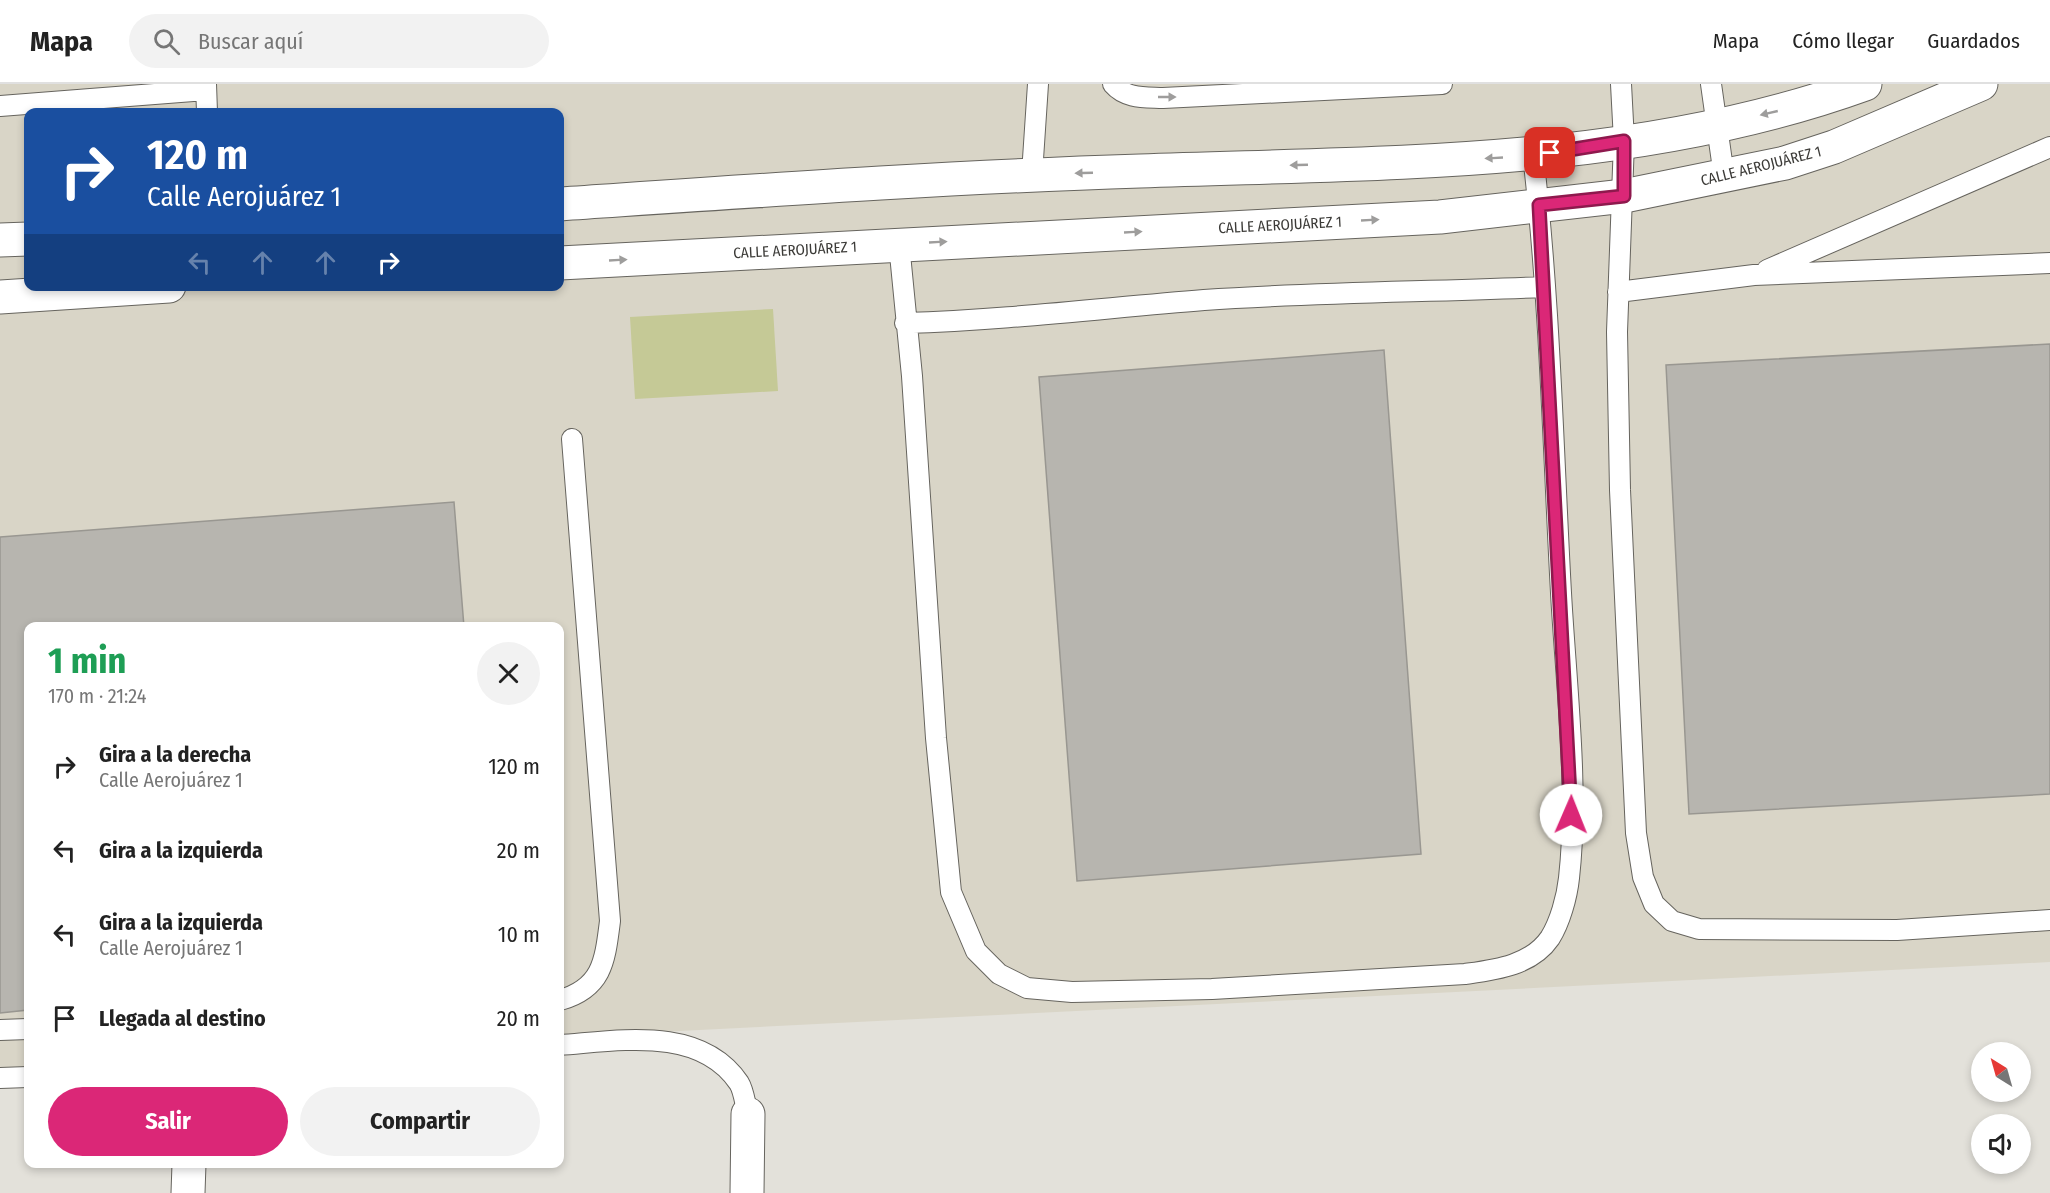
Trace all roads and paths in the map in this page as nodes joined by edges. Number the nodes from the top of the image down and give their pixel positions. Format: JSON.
{"nodes":[{"id":1,"x":1038,"y":84,"type":"edge"},
{"id":2,"x":1113,"y":84,"type":"edge"},
{"id":3,"x":1442,"y":84,"type":"edge"},
{"id":4,"x":1621,"y":84,"type":"edge"},
{"id":5,"x":1712,"y":84,"type":"edge"},
{"id":6,"x":1865,"y":84,"type":"edge"},
{"id":7,"x":1981,"y":84,"type":"edge"},
{"id":8,"x":206,"y":87,"type":"edge"},
{"id":9,"x":1804,"y":94,"type":"edge"},
{"id":10,"x":0,"y":106,"type":"edge"},
{"id":11,"x":207,"y":108,"type":"edge"},
{"id":12,"x":1715,"y":125,"type":"junction"},
{"id":13,"x":1624,"y":141,"type":"junction"},
{"id":14,"x":2050,"y":147,"type":"edge"},
{"id":15,"x":1533,"y":155,"type":"junction"},
{"id":16,"x":1032,"y":174,"type":"junction"},
{"id":17,"x":1724,"y":176,"type":"junction"},
{"id":18,"x":1624,"y":196,"type":"junction"},
{"id":19,"x":564,"y":204,"type":"edge"},
{"id":20,"x":1539,"y":205,"type":"junction"},
{"id":21,"x":24,"y":239,"type":"edge"},
{"id":22,"x":0,"y":240,"type":"edge"},
{"id":23,"x":899,"y":244,"type":"junction"},
{"id":24,"x":564,"y":263,"type":"edge"},
{"id":25,"x":2050,"y":263,"type":"edge"},
{"id":26,"x":1754,"y":275,"type":"junction"},
{"id":27,"x":1543,"y":287,"type":"junction"},
{"id":28,"x":92,"y":291,"type":"edge"},
{"id":29,"x":1618,"y":292,"type":"junction"},
{"id":30,"x":0,"y":297,"type":"edge"},
{"id":31,"x":905,"y":323,"type":"junction"},
{"id":32,"x":572,"y":439,"type":"dead end"},
{"id":33,"x":2050,"y":920,"type":"edge"},
{"id":34,"x":564,"y":999,"type":"edge"},
{"id":35,"x":24,"y":1029,"type":"edge"},
{"id":36,"x":0,"y":1030,"type":"edge"},
{"id":37,"x":564,"y":1045,"type":"edge"},
{"id":38,"x":24,"y":1077,"type":"edge"},
{"id":39,"x":0,"y":1078,"type":"edge"},
{"id":40,"x":748,"y":1114,"type":"joint"},
{"id":41,"x":189,"y":1168,"type":"edge"},
{"id":42,"x":188,"y":1193,"type":"edge"},
{"id":43,"x":747,"y":1193,"type":"edge"}],
"edges":[{"from":1,"to":16,"type":"lane"},
{"from":2,"to":3,"type":"lane","one_way":true},
{"from":4,"to":13,"type":"lane"},
{"from":5,"to":12,"type":"lane"},
{"from":6,"to":9,"type":"street"},
{"from":7,"to":17,"type":"street","name":"CALLE AEROJUÁREZ 1"},
{"from":8,"to":10,"type":"lane"},
{"from":8,"to":11,"type":"lane"},
{"from":9,"to":12,"type":"street","one_way":true},
{"from":12,"to":13,"type":"street"},
{"from":12,"to":17,"type":"lane"},
{"from":13,"to":15,"type":"street"},
{"from":13,"to":18,"type":"lane"},
{"from":14,"to":26,"type":"lane"},
{"from":15,"to":16,"type":"street","one_way":true},
{"from":15,"to":20,"type":"lane"},
{"from":16,"to":19,"type":"street"},
{"from":17,"to":18,"type":"street","name":"CALLE AEROJUÁREZ 1"},
{"from":18,"to":20,"type":"street","name":"CALLE AEROJUÁREZ 1"},
{"from":18,"to":29,"type":"lane"},
{"from":23,"to":20,"type":"street","name":"CALLE AEROJUÁREZ 1","one_way":true},
{"from":20,"to":27,"type":"lane"},
{"from":21,"to":22,"type":"street"},
{"from":24,"to":23,"type":"street","name":"CALLE AEROJUÁREZ 1","one_way":true},
{"from":23,"to":31,"type":"lane"},
{"from":25,"to":26,"type":"lane"},
{"from":26,"to":29,"type":"lane"},
{"from":27,"to":31,"type":"lane"},
{"from":27,"to":31,"type":"lane"},
{"from":28,"to":30,"type":"street"},
{"from":29,"to":33,"type":"lane"},
{"from":32,"to":34,"type":"lane"},
{"from":35,"to":36,"type":"lane"},
{"from":37,"to":40,"type":"lane"},
{"from":38,"to":39,"type":"lane"},
{"from":40,"to":43,"type":"street"},
{"from":41,"to":42,"type":"street"}]}
